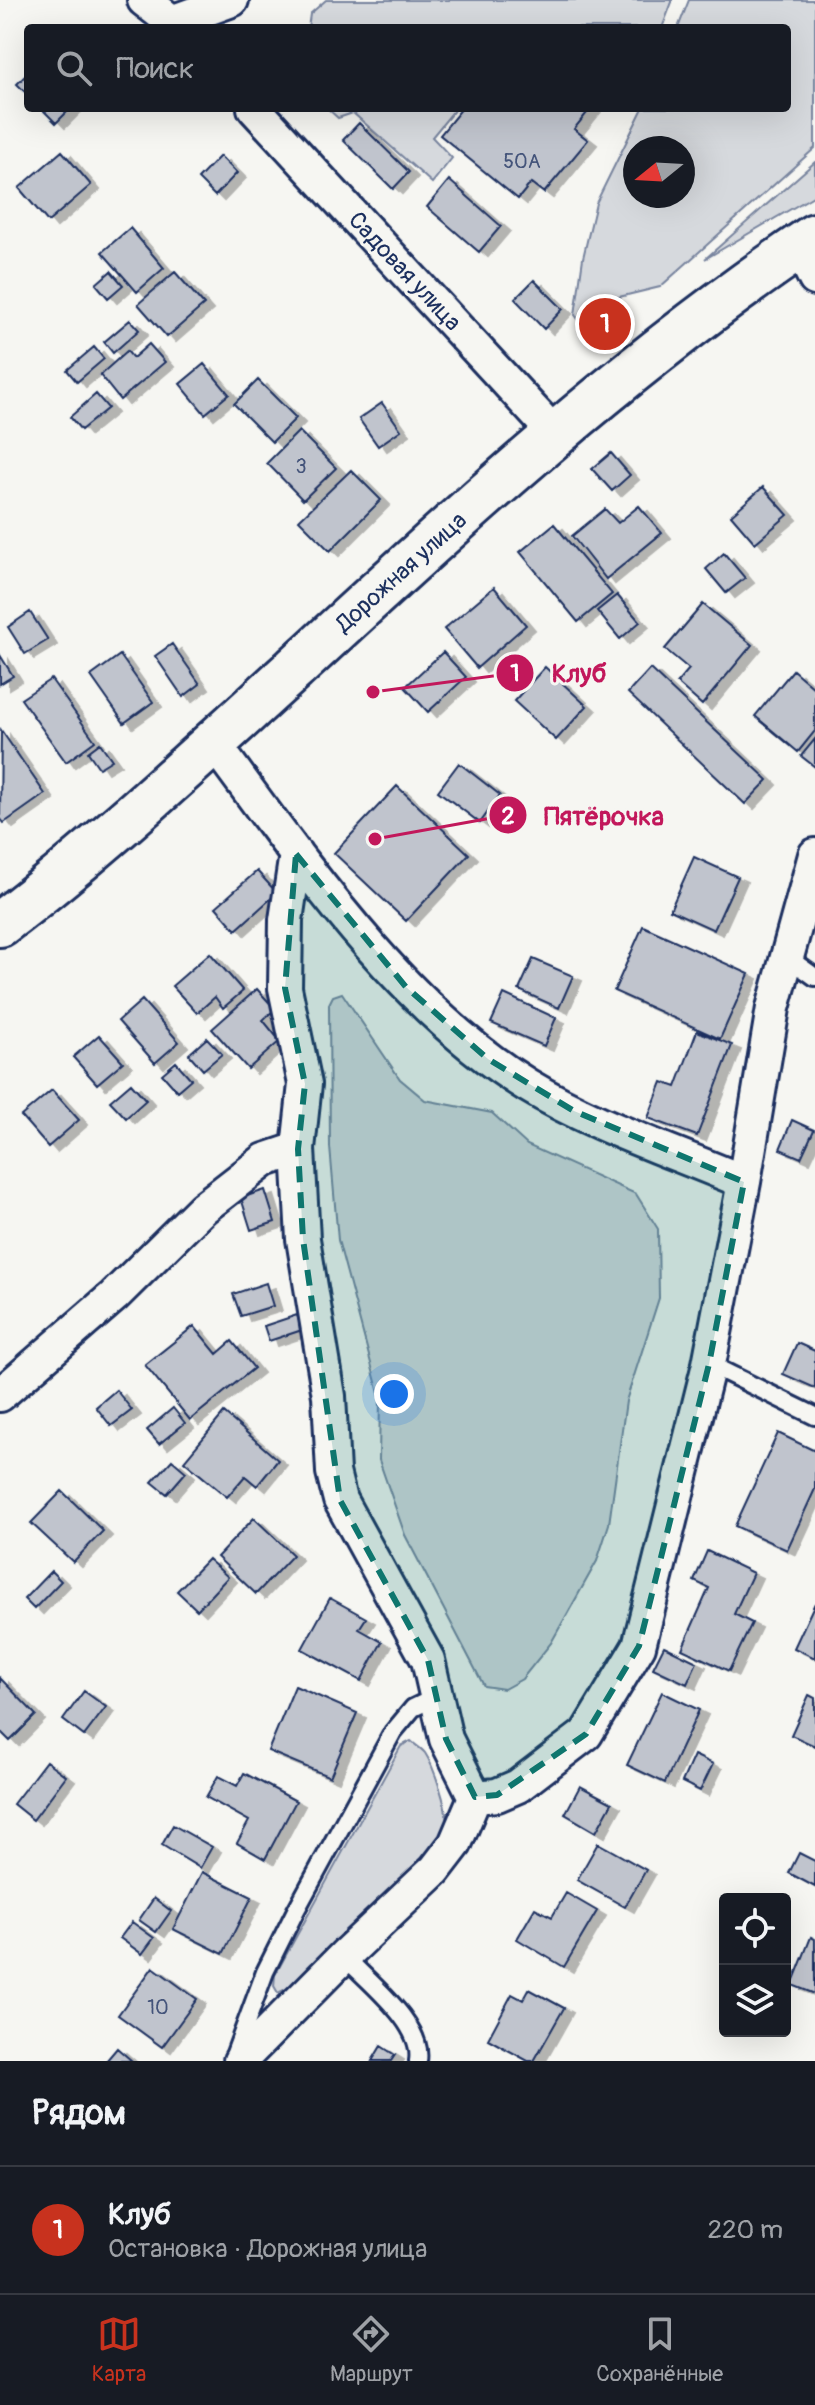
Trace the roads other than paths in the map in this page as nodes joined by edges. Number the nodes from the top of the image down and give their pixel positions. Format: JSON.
{"nodes":[{"id":1,"x":144,"y":0,"type":"edge"},
{"id":2,"x":232,"y":0,"type":"edge"},
{"id":3,"x":177,"y":24,"type":"edge"},
{"id":4,"x":258,"y":112,"type":"edge"},
{"id":5,"x":810,"y":254,"type":"edge"},
{"id":6,"x":555,"y":434,"type":"junction"},
{"id":7,"x":213,"y":742,"type":"junction"},
{"id":8,"x":296,"y":854,"type":"junction"},
{"id":9,"x":815,"y":855,"type":"edge"},
{"id":10,"x":0,"y":924,"type":"edge"},
{"id":11,"x":787,"y":957,"type":"junction"},
{"id":12,"x":815,"y":977,"type":"edge"},
{"id":13,"x":298,"y":1149,"type":"junction"},
{"id":14,"x":744,"y":1182,"type":"junction"},
{"id":15,"x":709,"y":1364,"type":"junction"},
{"id":16,"x":0,"y":1395,"type":"edge"},
{"id":17,"x":815,"y":1416,"type":"edge"},
{"id":18,"x":436,"y":1697,"type":"junction"},
{"id":19,"x":475,"y":1797,"type":"junction"},
{"id":20,"x":344,"y":1956,"type":"junction"},
{"id":21,"x":232,"y":2061,"type":"edge"},
{"id":22,"x":240,"y":2061,"type":"edge"},
{"id":23,"x":418,"y":2061,"type":"edge"}],
"edges":[{"from":1,"to":3,"type":"street"},
{"from":2,"to":3,"type":"street"},
{"from":4,"to":6,"type":"street","name":"Садовая улица"},
{"from":5,"to":6,"type":"main road","name":"Дорожная улица"},
{"from":6,"to":7,"type":"main road","name":"Дорожная улица"},
{"from":7,"to":8,"type":"street"},
{"from":7,"to":10,"type":"main road","name":"Дорожная улица"},
{"from":8,"to":13,"type":"street"},
{"from":8,"to":14,"type":"street"},
{"from":9,"to":11,"type":"street"},
{"from":11,"to":12,"type":"lane"},
{"from":11,"to":14,"type":"street"},
{"from":13,"to":16,"type":"street"},
{"from":13,"to":18,"type":"street"},
{"from":14,"to":15,"type":"street"},
{"from":15,"to":17,"type":"lane"},
{"from":15,"to":19,"type":"street"},
{"from":18,"to":19,"type":"street"},
{"from":18,"to":21,"type":"lane"},
{"from":19,"to":20,"type":"street"},
{"from":20,"to":22,"type":"street"},
{"from":20,"to":23,"type":"lane"}]}
